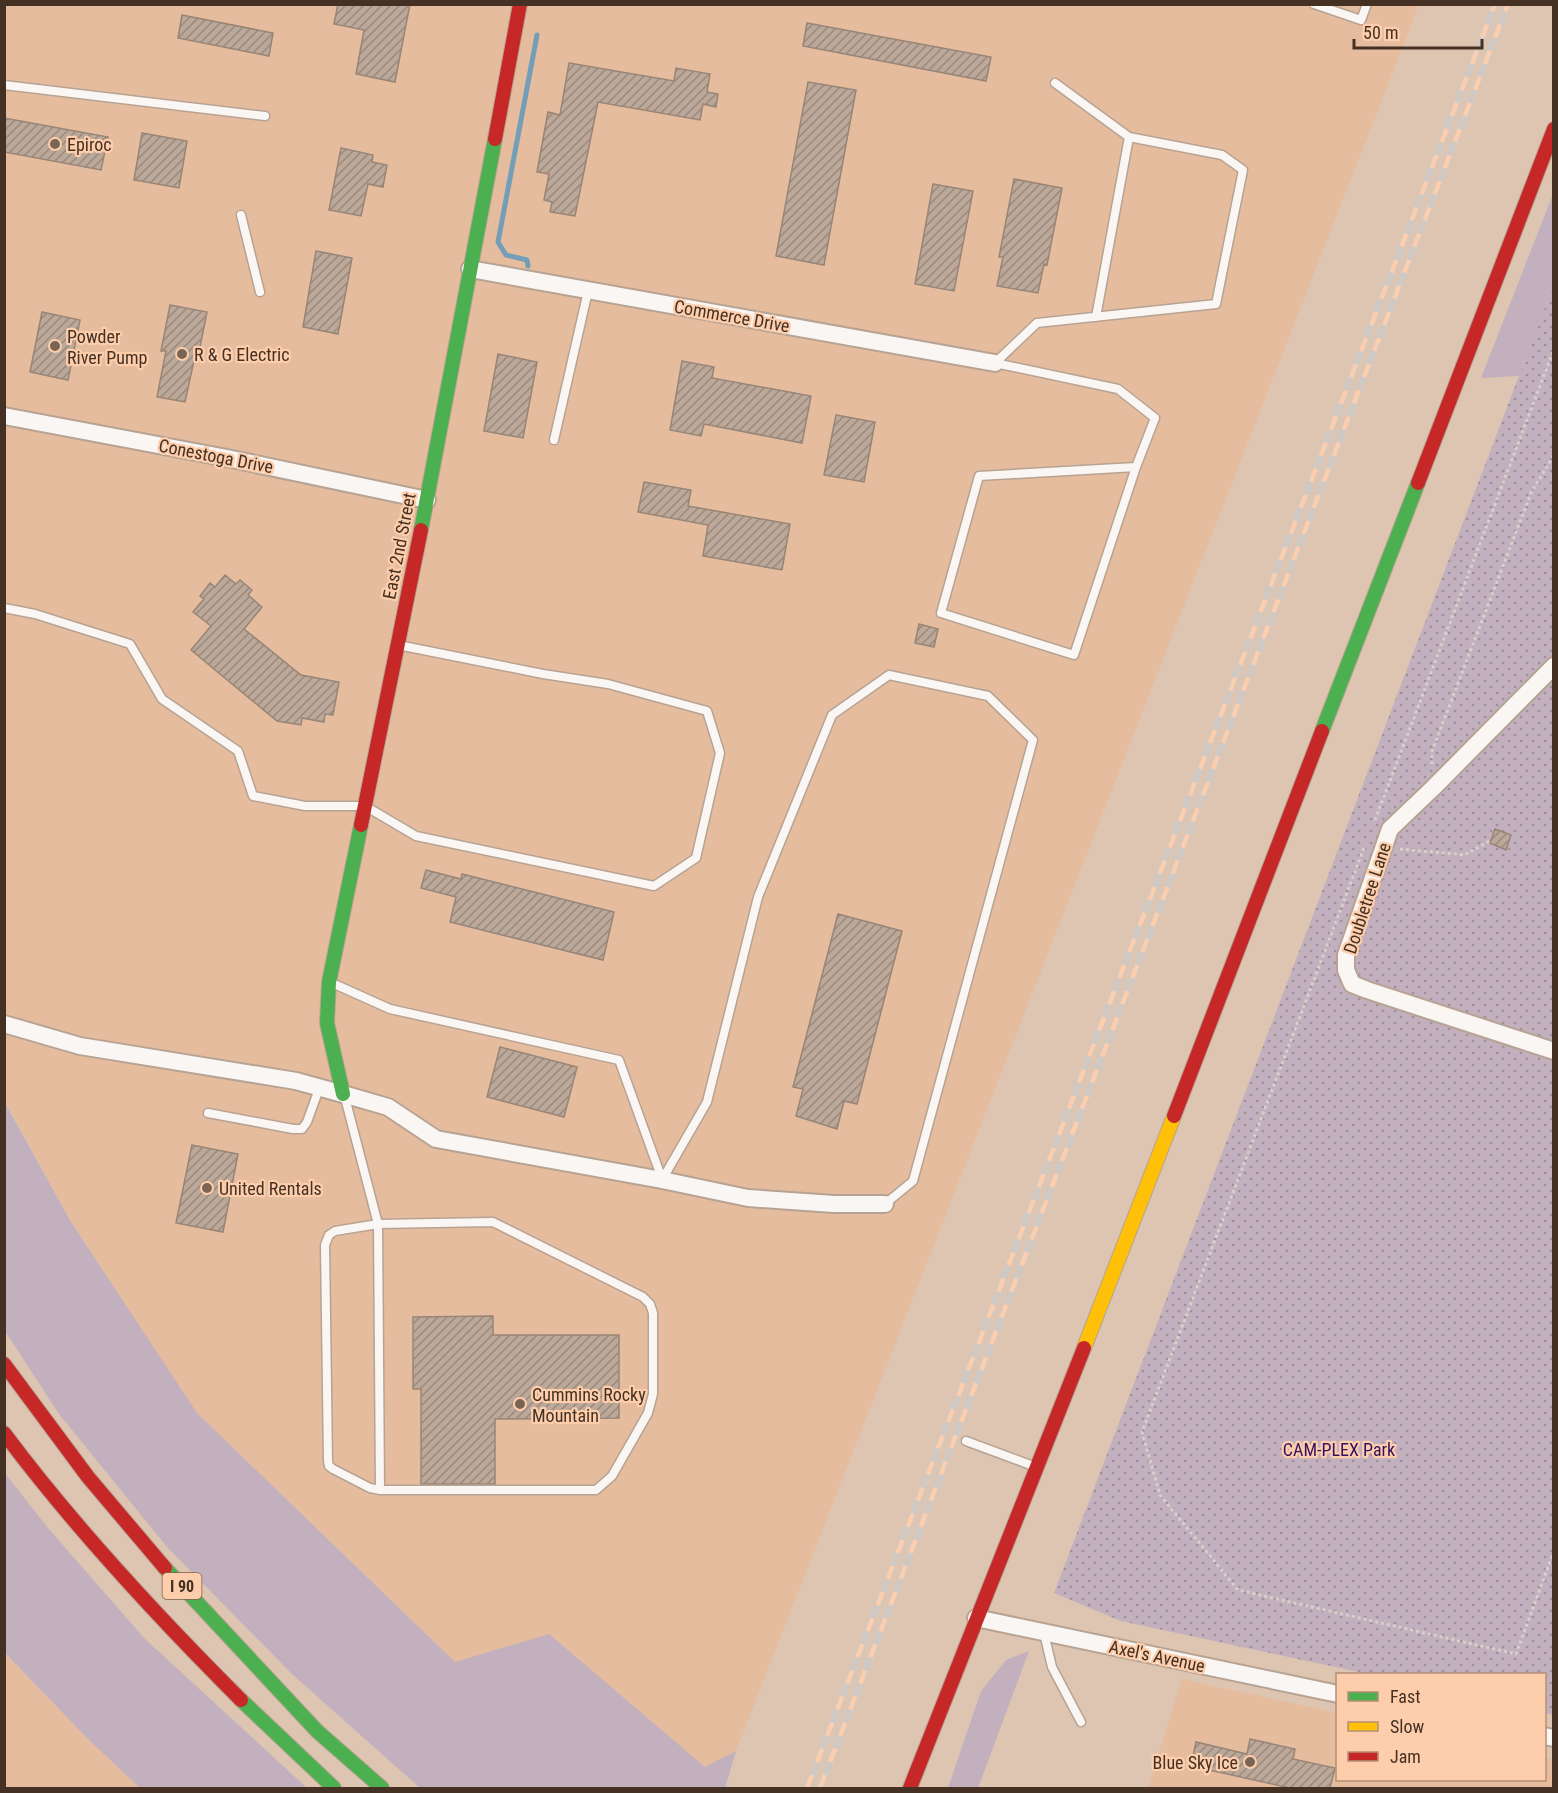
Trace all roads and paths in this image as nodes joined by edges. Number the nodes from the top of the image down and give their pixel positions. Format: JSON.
{"nodes":[{"id":1,"x":520,"y":4,"type":"edge"},
{"id":2,"x":1314,"y":4,"type":"edge"},
{"id":3,"x":1367,"y":4,"type":"edge"},
{"id":4,"x":1055,"y":82,"type":"dead end"},
{"id":5,"x":4,"y":85,"type":"edge"},
{"id":6,"x":265,"y":116,"type":"dead end"},
{"id":7,"x":1554,"y":129,"type":"edge"},
{"id":8,"x":1130,"y":137,"type":"junction"},
{"id":9,"x":240,"y":214,"type":"dead end"},
{"id":10,"x":470,"y":269,"type":"junction"},
{"id":11,"x":588,"y":291,"type":"junction"},
{"id":12,"x":260,"y":292,"type":"dead end"},
{"id":13,"x":1096,"y":317,"type":"junction"},
{"id":14,"x":1554,"y":349,"type":"edge"},
{"id":15,"x":995,"y":363,"type":"junction"},
{"id":16,"x":4,"y":416,"type":"edge"},
{"id":17,"x":555,"y":440,"type":"dead end"},
{"id":18,"x":1554,"y":455,"type":"edge"},
{"id":19,"x":1136,"y":467,"type":"junction"},
{"id":20,"x":427,"y":500,"type":"junction"},
{"id":21,"x":4,"y":608,"type":"edge"},
{"id":22,"x":398,"y":645,"type":"junction"},
{"id":23,"x":1554,"y":666,"type":"edge"},
{"id":24,"x":1433,"y":788,"type":"junction"},
{"id":25,"x":365,"y":806,"type":"junction"},
{"id":26,"x":1371,"y":829,"type":"dead end"},
{"id":27,"x":1367,"y":840,"type":"dead end"},
{"id":28,"x":1491,"y":840,"type":"dead end"},
{"id":29,"x":1383,"y":847,"type":"junction"},
{"id":30,"x":328,"y":982,"type":"junction"},
{"id":31,"x":4,"y":1024,"type":"edge"},
{"id":32,"x":1554,"y":1051,"type":"edge"},
{"id":33,"x":319,"y":1089,"type":"junction"},
{"id":34,"x":343,"y":1094,"type":"junction"},
{"id":35,"x":208,"y":1113,"type":"dead end"},
{"id":36,"x":662,"y":1180,"type":"junction"},
{"id":37,"x":885,"y":1204,"type":"joint"},
{"id":38,"x":378,"y":1224,"type":"junction"},
{"id":39,"x":4,"y":1364,"type":"edge"},
{"id":40,"x":4,"y":1432,"type":"edge"},
{"id":41,"x":966,"y":1441,"type":"dead end"},
{"id":42,"x":1036,"y":1467,"type":"junction"},
{"id":43,"x":380,"y":1490,"type":"junction"},
{"id":44,"x":1554,"y":1551,"type":"edge"},
{"id":45,"x":976,"y":1618,"type":"junction"},
{"id":46,"x":1044,"y":1633,"type":"junction"},
{"id":47,"x":1336,"y":1694,"type":"edge"},
{"id":48,"x":1080,"y":1722,"type":"dead end"},
{"id":49,"x":334,"y":1788,"type":"edge"},
{"id":50,"x":382,"y":1788,"type":"edge"},
{"id":51,"x":910,"y":1788,"type":"edge"}],
"edges":[{"from":1,"to":10,"type":"main road","name":"East 2nd Street"},
{"from":2,"to":3,"type":"lane"},
{"from":4,"to":8,"type":"lane"},
{"from":5,"to":6,"type":"lane"},
{"from":7,"to":42,"type":"main road"},
{"from":8,"to":13,"type":"lane"},
{"from":8,"to":13,"type":"lane"},
{"from":9,"to":12,"type":"lane"},
{"from":10,"to":11,"type":"street","name":"Commerce Drive"},
{"from":10,"to":20,"type":"main road","name":"East 2nd Street"},
{"from":11,"to":15,"type":"street","name":"Commerce Drive"},
{"from":11,"to":17,"type":"lane"},
{"from":13,"to":15,"type":"lane"},
{"from":14,"to":26,"type":"path"},
{"from":15,"to":19,"type":"lane"},
{"from":16,"to":20,"type":"street","name":"Conestoga Drive"},
{"from":18,"to":24,"type":"path"},
{"from":19,"to":19,"type":"lane"},
{"from":20,"to":22,"type":"main road","name":"East 2nd Street"},
{"from":21,"to":25,"type":"lane"},
{"from":22,"to":25,"type":"main road","name":"East 2nd Street"},
{"from":22,"to":25,"type":"lane"},
{"from":23,"to":24,"type":"street","name":"Doubletree Lane"},
{"from":24,"to":29,"type":"street","name":"Doubletree Lane"},
{"from":25,"to":30,"type":"main road","name":"East 2nd Street"},
{"from":27,"to":44,"type":"path"},
{"from":28,"to":29,"type":"path"},
{"from":29,"to":32,"type":"street","name":"Doubletree Lane"},
{"from":30,"to":34,"type":"main road","name":"East 2nd Street"},
{"from":30,"to":36,"type":"lane"},
{"from":31,"to":33,"type":"street"},
{"from":33,"to":34,"type":"street"},
{"from":33,"to":35,"type":"lane"},
{"from":34,"to":36,"type":"street"},
{"from":34,"to":38,"type":"lane"},
{"from":36,"to":37,"type":"street"},
{"from":36,"to":37,"type":"lane"},
{"from":38,"to":43,"type":"lane"},
{"from":38,"to":43,"type":"lane"},
{"from":38,"to":43,"type":"lane"},
{"from":39,"to":50,"type":"main road","number":"I 90"},
{"from":40,"to":49,"type":"main road","number":"I 90"},
{"from":41,"to":42,"type":"lane"},
{"from":42,"to":45,"type":"main road"},
{"from":45,"to":46,"type":"street","name":"Axel's Avenue"},
{"from":45,"to":51,"type":"main road"},
{"from":46,"to":47,"type":"street","name":"Axel's Avenue"},
{"from":46,"to":48,"type":"lane"}]}
